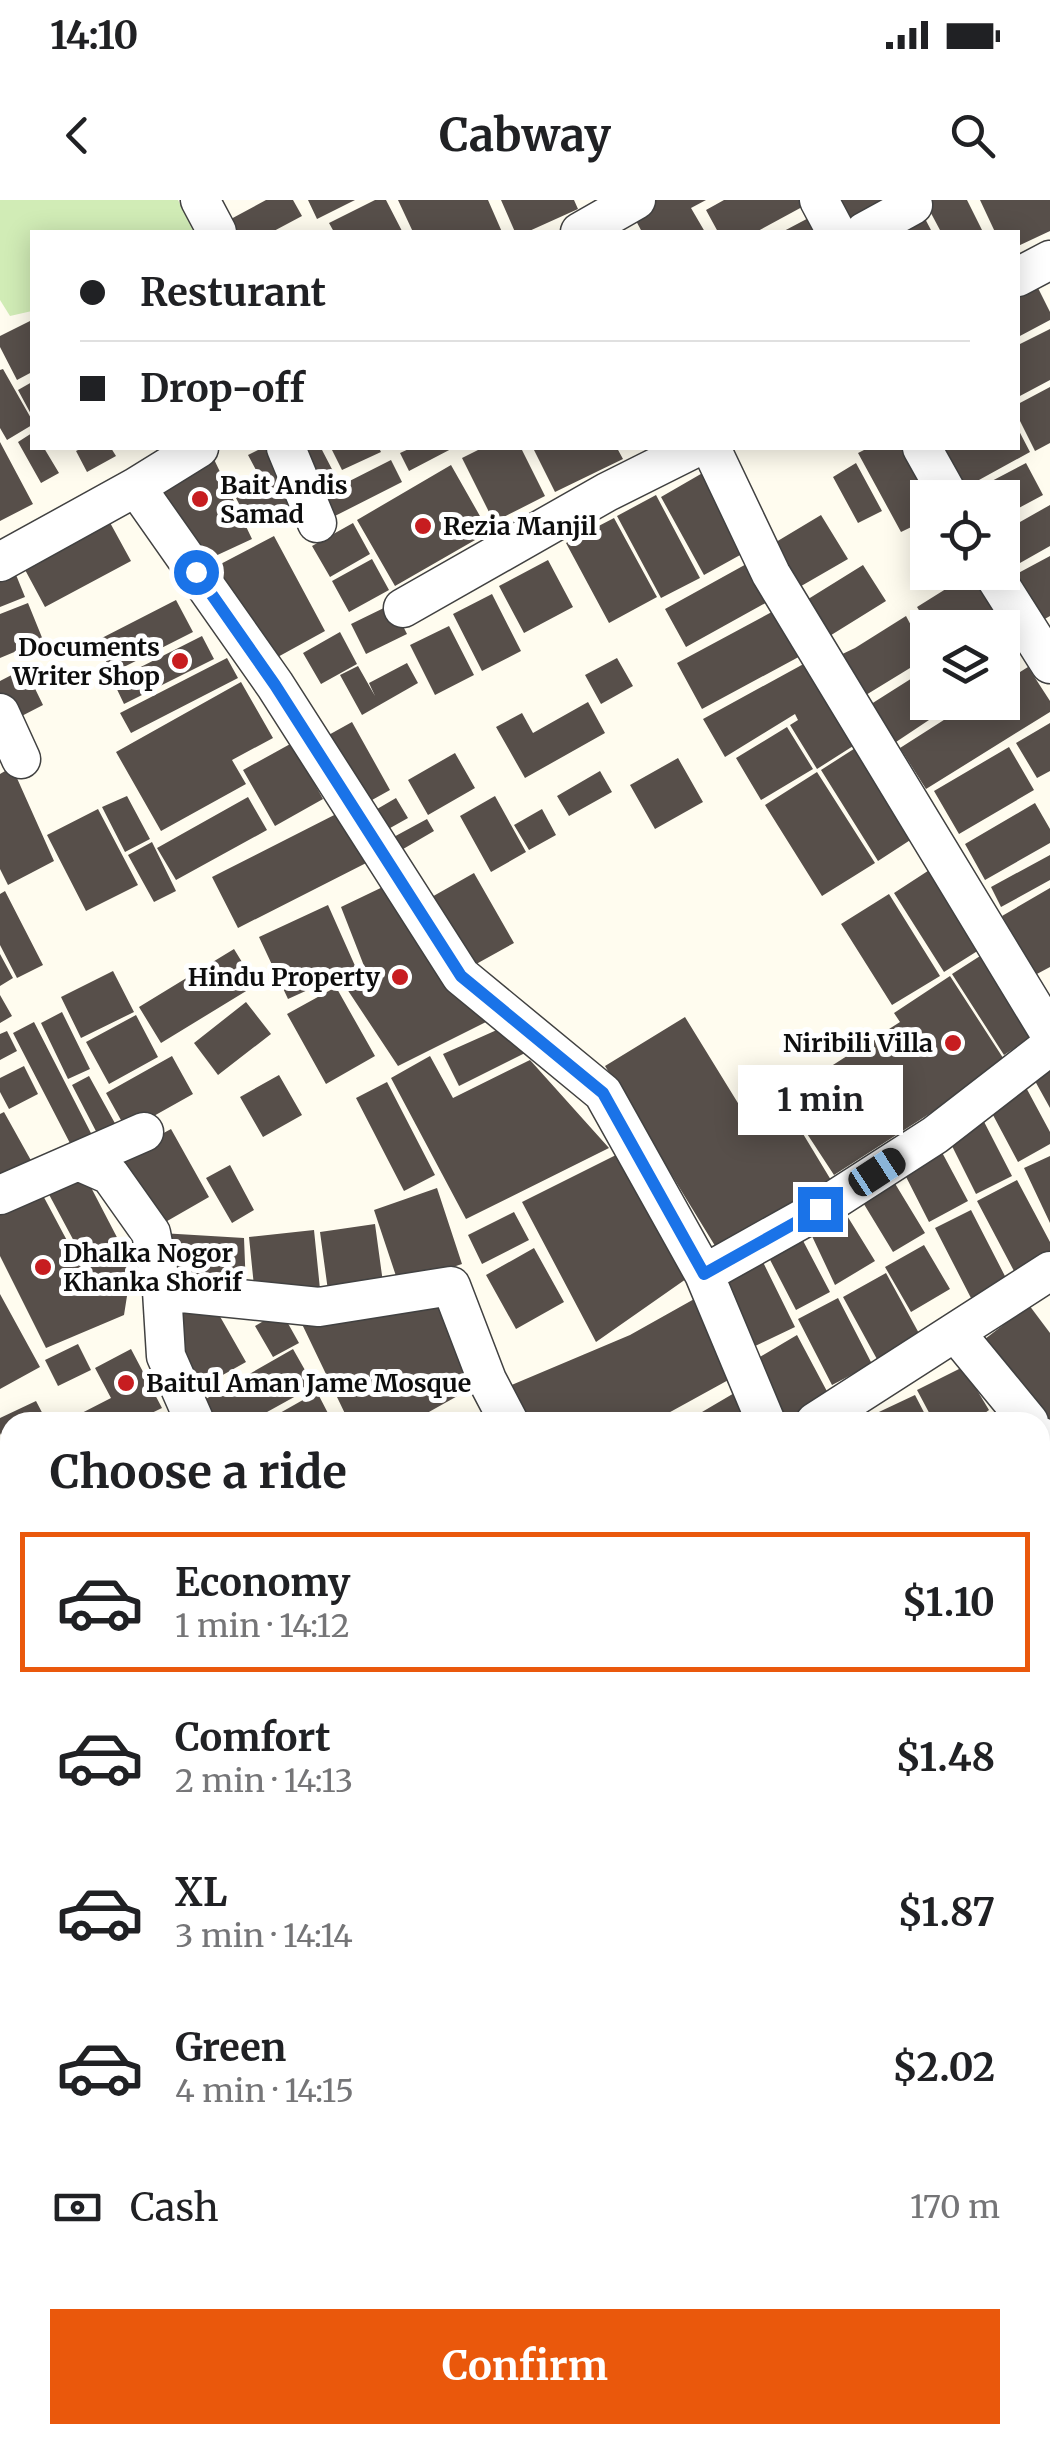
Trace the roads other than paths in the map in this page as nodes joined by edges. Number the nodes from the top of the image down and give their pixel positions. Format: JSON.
{"nodes":[{"id":1,"x":200,"y":200,"type":"edge"},
{"id":2,"x":819,"y":200,"type":"edge"},
{"id":3,"x":913,"y":205,"type":"dead end"},
{"id":4,"x":216,"y":230,"type":"edge"},
{"id":5,"x":835,"y":230,"type":"edge"},
{"id":6,"x":868,"y":230,"type":"edge"},
{"id":7,"x":195,"y":450,"type":"edge"},
{"id":8,"x":287,"y":450,"type":"edge"},
{"id":9,"x":691,"y":450,"type":"edge"},
{"id":10,"x":712,"y":450,"type":"edge"},
{"id":11,"x":923,"y":450,"type":"edge"},
{"id":12,"x":940,"y":480,"type":"edge"},
{"id":13,"x":136,"y":487,"type":"junction"},
{"id":14,"x":318,"y":523,"type":"dead end"},
{"id":15,"x":0,"y":562,"type":"edge"},
{"id":16,"x":1003,"y":590,"type":"edge"},
{"id":17,"x":404,"y":608,"type":"dead end"},
{"id":18,"x":1050,"y":664,"type":"edge"},
{"id":19,"x":0,"y":713,"type":"edge"},
{"id":20,"x":21,"y":759,"type":"dead end"},
{"id":21,"x":1050,"y":1034,"type":"edge"},
{"id":22,"x":1050,"y":1046,"type":"edge"},
{"id":23,"x":144,"y":1132,"type":"dead end"},
{"id":24,"x":78,"y":1161,"type":"junction"},
{"id":25,"x":0,"y":1195,"type":"edge"},
{"id":26,"x":1050,"y":1271,"type":"edge"},
{"id":27,"x":704,"y":1274,"type":"junction"},
{"id":28,"x":162,"y":1291,"type":"junction"},
{"id":29,"x":955,"y":1332,"type":"junction"},
{"id":30,"x":191,"y":1412,"type":"edge"},
{"id":31,"x":505,"y":1412,"type":"edge"},
{"id":32,"x":762,"y":1412,"type":"edge"},
{"id":33,"x":831,"y":1412,"type":"edge"},
{"id":34,"x":1021,"y":1412,"type":"edge"}],
"edges":[{"from":1,"to":4,"type":"street"},
{"from":2,"to":5,"type":"street"},
{"from":3,"to":6,"type":"street"},
{"from":7,"to":13,"type":"street"},
{"from":8,"to":14,"type":"street"},
{"from":9,"to":17,"type":"street"},
{"from":10,"to":21,"type":"street"},
{"from":11,"to":12,"type":"street"},
{"from":13,"to":15,"type":"street"},
{"from":13,"to":27,"type":"street"},
{"from":16,"to":18,"type":"street"},
{"from":19,"to":20,"type":"street"},
{"from":22,"to":27,"type":"street"},
{"from":23,"to":24,"type":"street"},
{"from":24,"to":25,"type":"street"},
{"from":24,"to":28,"type":"street"},
{"from":26,"to":29,"type":"street"},
{"from":27,"to":32,"type":"street"},
{"from":28,"to":30,"type":"street"},
{"from":28,"to":31,"type":"street"},
{"from":29,"to":33,"type":"street"},
{"from":29,"to":34,"type":"street"}]}
